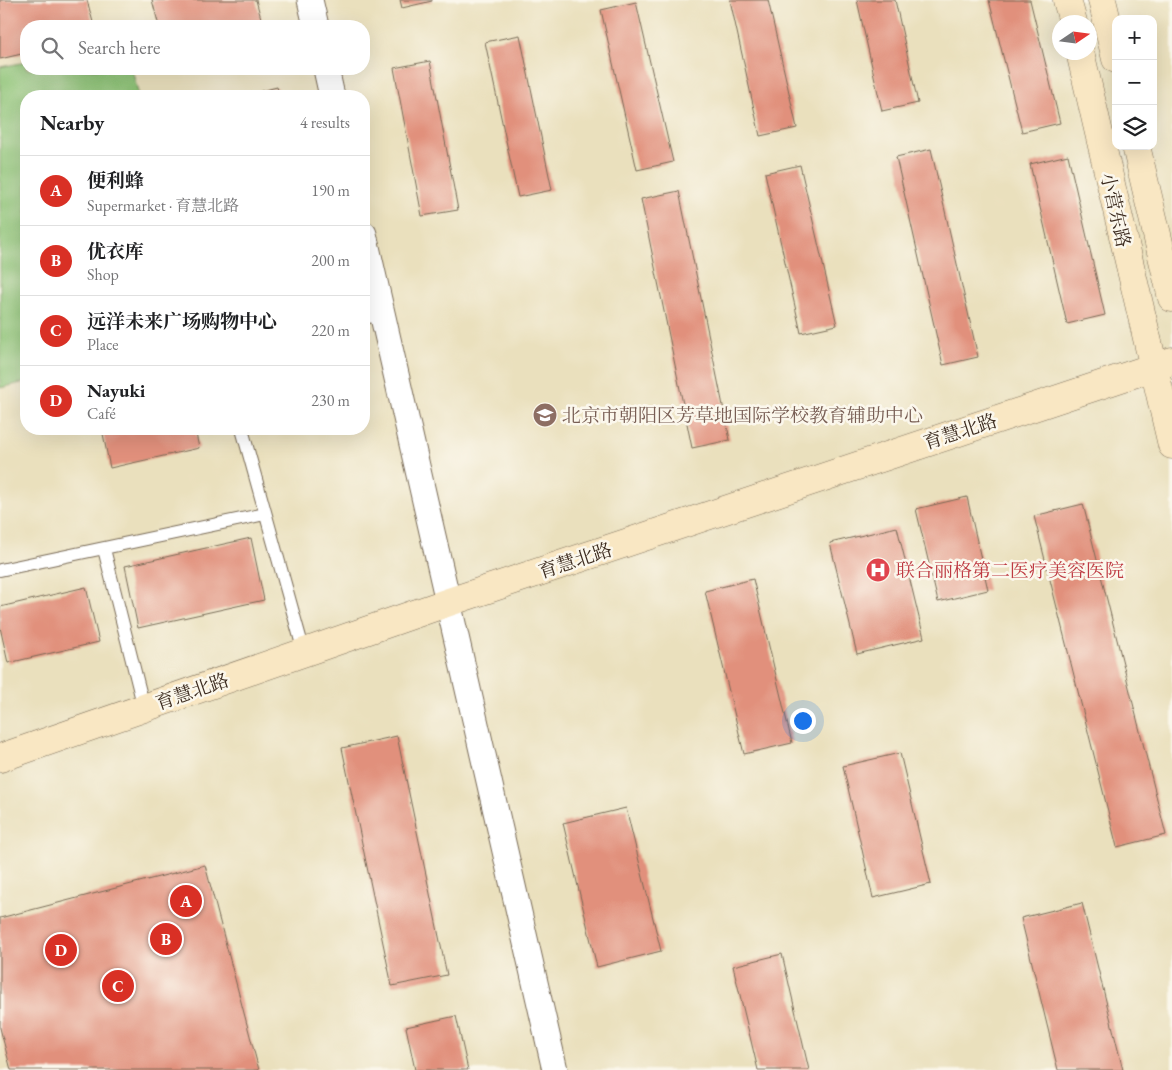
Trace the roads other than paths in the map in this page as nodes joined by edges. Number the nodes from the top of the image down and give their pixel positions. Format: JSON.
{"nodes":[{"id":1,"x":310,"y":0,"type":"edge"},
{"id":2,"x":1068,"y":0,"type":"edge"},
{"id":3,"x":1102,"y":0,"type":"edge"},
{"id":4,"x":1071,"y":15,"type":"edge"},
{"id":5,"x":315,"y":20,"type":"edge"},
{"id":6,"x":1112,"y":42,"type":"edge"},
{"id":7,"x":1082,"y":60,"type":"edge"},
{"id":8,"x":327,"y":75,"type":"edge"},
{"id":9,"x":331,"y":90,"type":"edge"},
{"id":10,"x":1137,"y":150,"type":"edge"},
{"id":11,"x":370,"y":289,"type":"edge"},
{"id":12,"x":1172,"y":298,"type":"edge"},
{"id":13,"x":373,"y":316,"type":"edge"},
{"id":14,"x":1162,"y":364,"type":"edge"},
{"id":15,"x":244,"y":435,"type":"edge"},
{"id":16,"x":1172,"y":445,"type":"edge"},
{"id":17,"x":265,"y":514,"type":"junction"},
{"id":18,"x":104,"y":549,"type":"junction"},
{"id":19,"x":0,"y":570,"type":"edge"},
{"id":20,"x":449,"y":602,"type":"junction"},
{"id":21,"x":304,"y":652,"type":"junction"},
{"id":22,"x":144,"y":708,"type":"junction"},
{"id":23,"x":1,"y":752,"type":"edge"},
{"id":24,"x":555,"y":1070,"type":"edge"}],
"edges":[{"from":1,"to":5,"type":"street"},
{"from":2,"to":4,"type":"street"},
{"from":3,"to":6,"type":"street"},
{"from":7,"to":14,"type":"street","name":"小营东路"},
{"from":8,"to":9,"type":"street"},
{"from":10,"to":12,"type":"street","name":"小营东路"},
{"from":11,"to":13,"type":"street"},
{"from":13,"to":20,"type":"street"},
{"from":14,"to":16,"type":"street","name":"小营东路"},
{"from":14,"to":20,"type":"street","name":"育慧北路"},
{"from":15,"to":17,"type":"lane"},
{"from":17,"to":18,"type":"lane"},
{"from":17,"to":21,"type":"lane"},
{"from":18,"to":19,"type":"lane"},
{"from":18,"to":22,"type":"lane"},
{"from":20,"to":21,"type":"street","name":"育慧北路"},
{"from":20,"to":24,"type":"street"},
{"from":21,"to":22,"type":"street","name":"育慧北路"},
{"from":22,"to":23,"type":"street","name":"育慧北路"}]}
